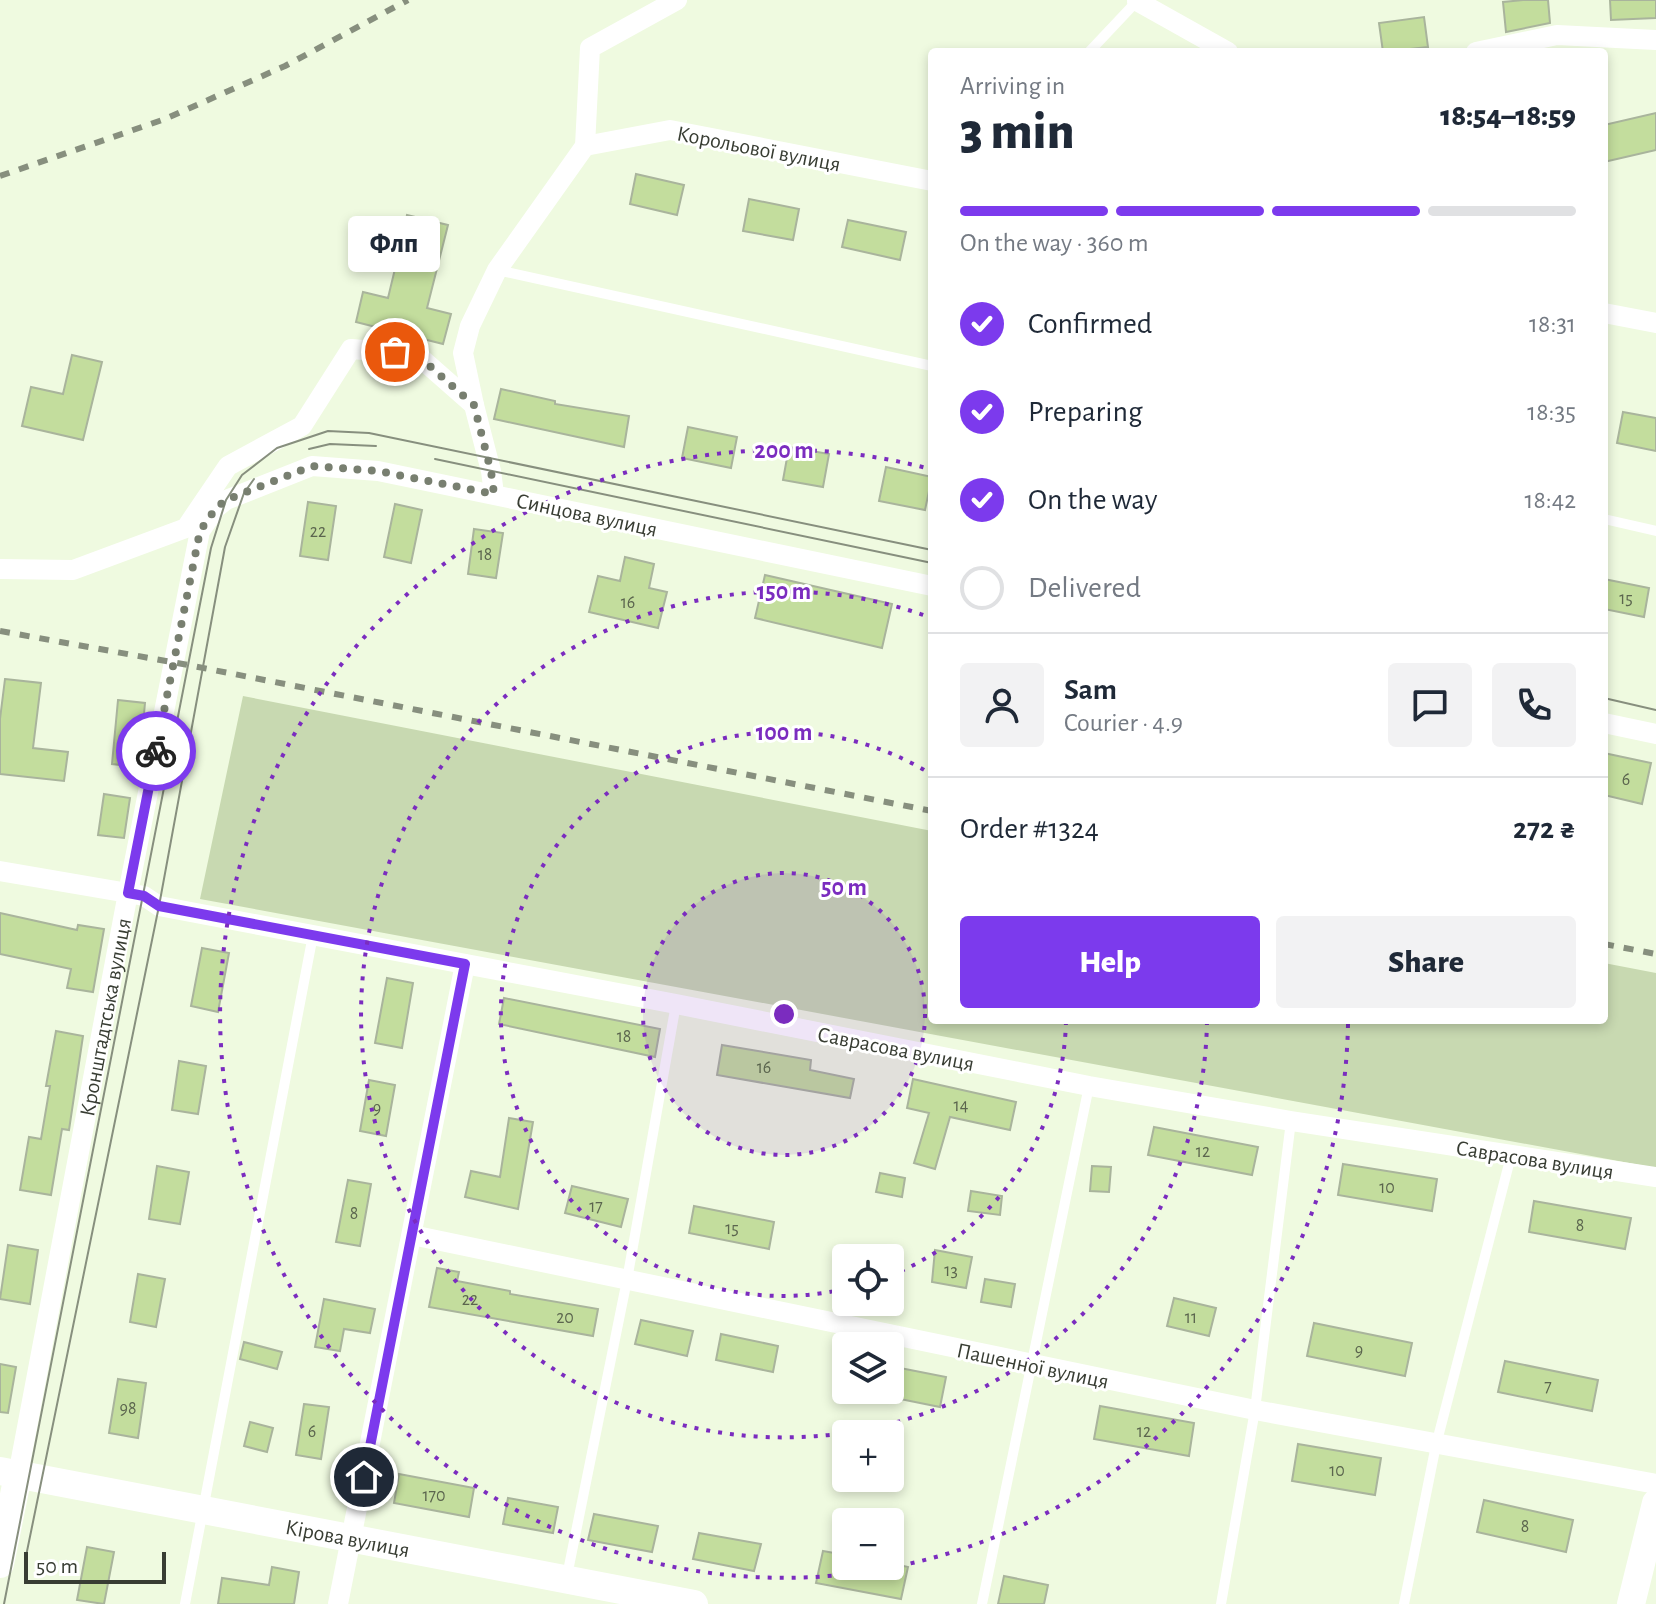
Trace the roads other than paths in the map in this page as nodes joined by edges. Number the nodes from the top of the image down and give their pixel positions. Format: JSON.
{"nodes":[{"id":1,"x":677,"y":0,"type":"edge"},
{"id":2,"x":1138,"y":0,"type":"edge"},
{"id":3,"x":1656,"y":40,"type":"edge"},
{"id":4,"x":1093,"y":48,"type":"edge"},
{"id":5,"x":1221,"y":48,"type":"edge"},
{"id":6,"x":1495,"y":48,"type":"edge"},
{"id":7,"x":585,"y":146,"type":"junction"},
{"id":8,"x":928,"y":180,"type":"edge"},
{"id":9,"x":497,"y":270,"type":"junction"},
{"id":10,"x":1608,"y":314,"type":"edge"},
{"id":11,"x":1656,"y":323,"type":"edge"},
{"id":12,"x":928,"y":365,"type":"edge"},
{"id":13,"x":474,"y":405,"type":"junction"},
{"id":14,"x":244,"y":493,"type":"joint"},
{"id":15,"x":494,"y":494,"type":"junction"},
{"id":16,"x":1608,"y":520,"type":"edge"},
{"id":17,"x":1656,"y":531,"type":"edge"},
{"id":18,"x":0,"y":569,"type":"edge"},
{"id":19,"x":928,"y":585,"type":"edge"},
{"id":20,"x":1608,"y":724,"type":"edge"},
{"id":21,"x":1656,"y":734,"type":"edge"},
{"id":22,"x":0,"y":871,"type":"edge"},
{"id":23,"x":128,"y":893,"type":"junction"},
{"id":24,"x":313,"y":935,"type":"junction"},
{"id":25,"x":465,"y":964,"type":"junction"},
{"id":26,"x":676,"y":1004,"type":"junction"},
{"id":27,"x":1089,"y":1086,"type":"junction"},
{"id":28,"x":1291,"y":1121,"type":"junction"},
{"id":29,"x":1511,"y":1156,"type":"junction"},
{"id":30,"x":1656,"y":1177,"type":"edge"},
{"id":31,"x":412,"y":1235,"type":"junction"},
{"id":32,"x":627,"y":1280,"type":"junction"},
{"id":33,"x":1030,"y":1364,"type":"junction"},
{"id":34,"x":1255,"y":1410,"type":"junction"},
{"id":35,"x":1436,"y":1445,"type":"junction"},
{"id":36,"x":9,"y":1473,"type":"edge"},
{"id":37,"x":1656,"y":1484,"type":"edge"},
{"id":38,"x":1656,"y":1503,"type":"edge"},
{"id":39,"x":203,"y":1510,"type":"junction"},
{"id":40,"x":352,"y":1538,"type":"junction"},
{"id":41,"x":0,"y":1564,"type":"edge"},
{"id":42,"x":567,"y":1578,"type":"junction"},
{"id":43,"x":185,"y":1604,"type":"edge"},
{"id":44,"x":338,"y":1604,"type":"edge"},
{"id":45,"x":694,"y":1604,"type":"edge"},
{"id":46,"x":982,"y":1604,"type":"edge"},
{"id":47,"x":1221,"y":1604,"type":"edge"},
{"id":48,"x":1404,"y":1604,"type":"edge"},
{"id":49,"x":1631,"y":1604,"type":"edge"}],
"edges":[{"from":1,"to":7,"type":"street"},
{"from":2,"to":4,"type":"lane"},
{"from":2,"to":5,"type":"street"},
{"from":3,"to":6,"type":"street"},
{"from":7,"to":8,"type":"street","name":"Корольової вулиця"},
{"from":7,"to":9,"type":"street"},
{"from":9,"to":12,"type":"lane"},
{"from":9,"to":13,"type":"street"},
{"from":10,"to":11,"type":"street"},
{"from":13,"to":15,"type":"street"},
{"from":13,"to":18,"type":"street"},
{"from":14,"to":15,"type":"street","name":"Синцова вулиця"},
{"from":14,"to":23,"type":"street","name":"Кронштадтська вулиця"},
{"from":15,"to":19,"type":"street","name":"Синцова вулиця"},
{"from":16,"to":17,"type":"lane"},
{"from":20,"to":21,"type":"street"},
{"from":22,"to":23,"type":"street","name":"Саврасова вулиця"},
{"from":23,"to":24,"type":"street","name":"Саврасова вулиця"},
{"from":23,"to":36,"type":"street","name":"Кронштадтська вулиця"},
{"from":24,"to":25,"type":"street","name":"Саврасова вулиця"},
{"from":24,"to":39,"type":"lane"},
{"from":25,"to":26,"type":"street","name":"Саврасова вулиця"},
{"from":25,"to":31,"type":"street"},
{"from":26,"to":27,"type":"street","name":"Саврасова вулиця"},
{"from":26,"to":32,"type":"lane"},
{"from":27,"to":28,"type":"street","name":"Саврасова вулиця"},
{"from":27,"to":33,"type":"lane"},
{"from":28,"to":29,"type":"street","name":"Саврасова вулиця"},
{"from":28,"to":34,"type":"lane"},
{"from":29,"to":30,"type":"street","name":"Саврасова вулиця"},
{"from":29,"to":35,"type":"lane"},
{"from":31,"to":32,"type":"street","name":"Пашенної вулиця"},
{"from":31,"to":40,"type":"street"},
{"from":32,"to":33,"type":"street","name":"Пашенної вулиця"},
{"from":32,"to":42,"type":"lane"},
{"from":33,"to":34,"type":"street","name":"Пашенної вулиця"},
{"from":33,"to":46,"type":"lane"},
{"from":34,"to":35,"type":"street","name":"Пашенної вулиця"},
{"from":34,"to":47,"type":"lane"},
{"from":35,"to":37,"type":"street","name":"Пашенної вулиця"},
{"from":35,"to":48,"type":"lane"},
{"from":36,"to":39,"type":"main road","name":"Кірова вулиця"},
{"from":36,"to":41,"type":"main road","name":"Кронштадтська вулиця"},
{"from":38,"to":49,"type":"main road"},
{"from":39,"to":40,"type":"main road","name":"Кірова вулиця"},
{"from":39,"to":43,"type":"lane"},
{"from":40,"to":42,"type":"main road","name":"Кірова вулиця"},
{"from":40,"to":44,"type":"street"},
{"from":42,"to":45,"type":"main road","name":"Кірова вулиця"}]}
